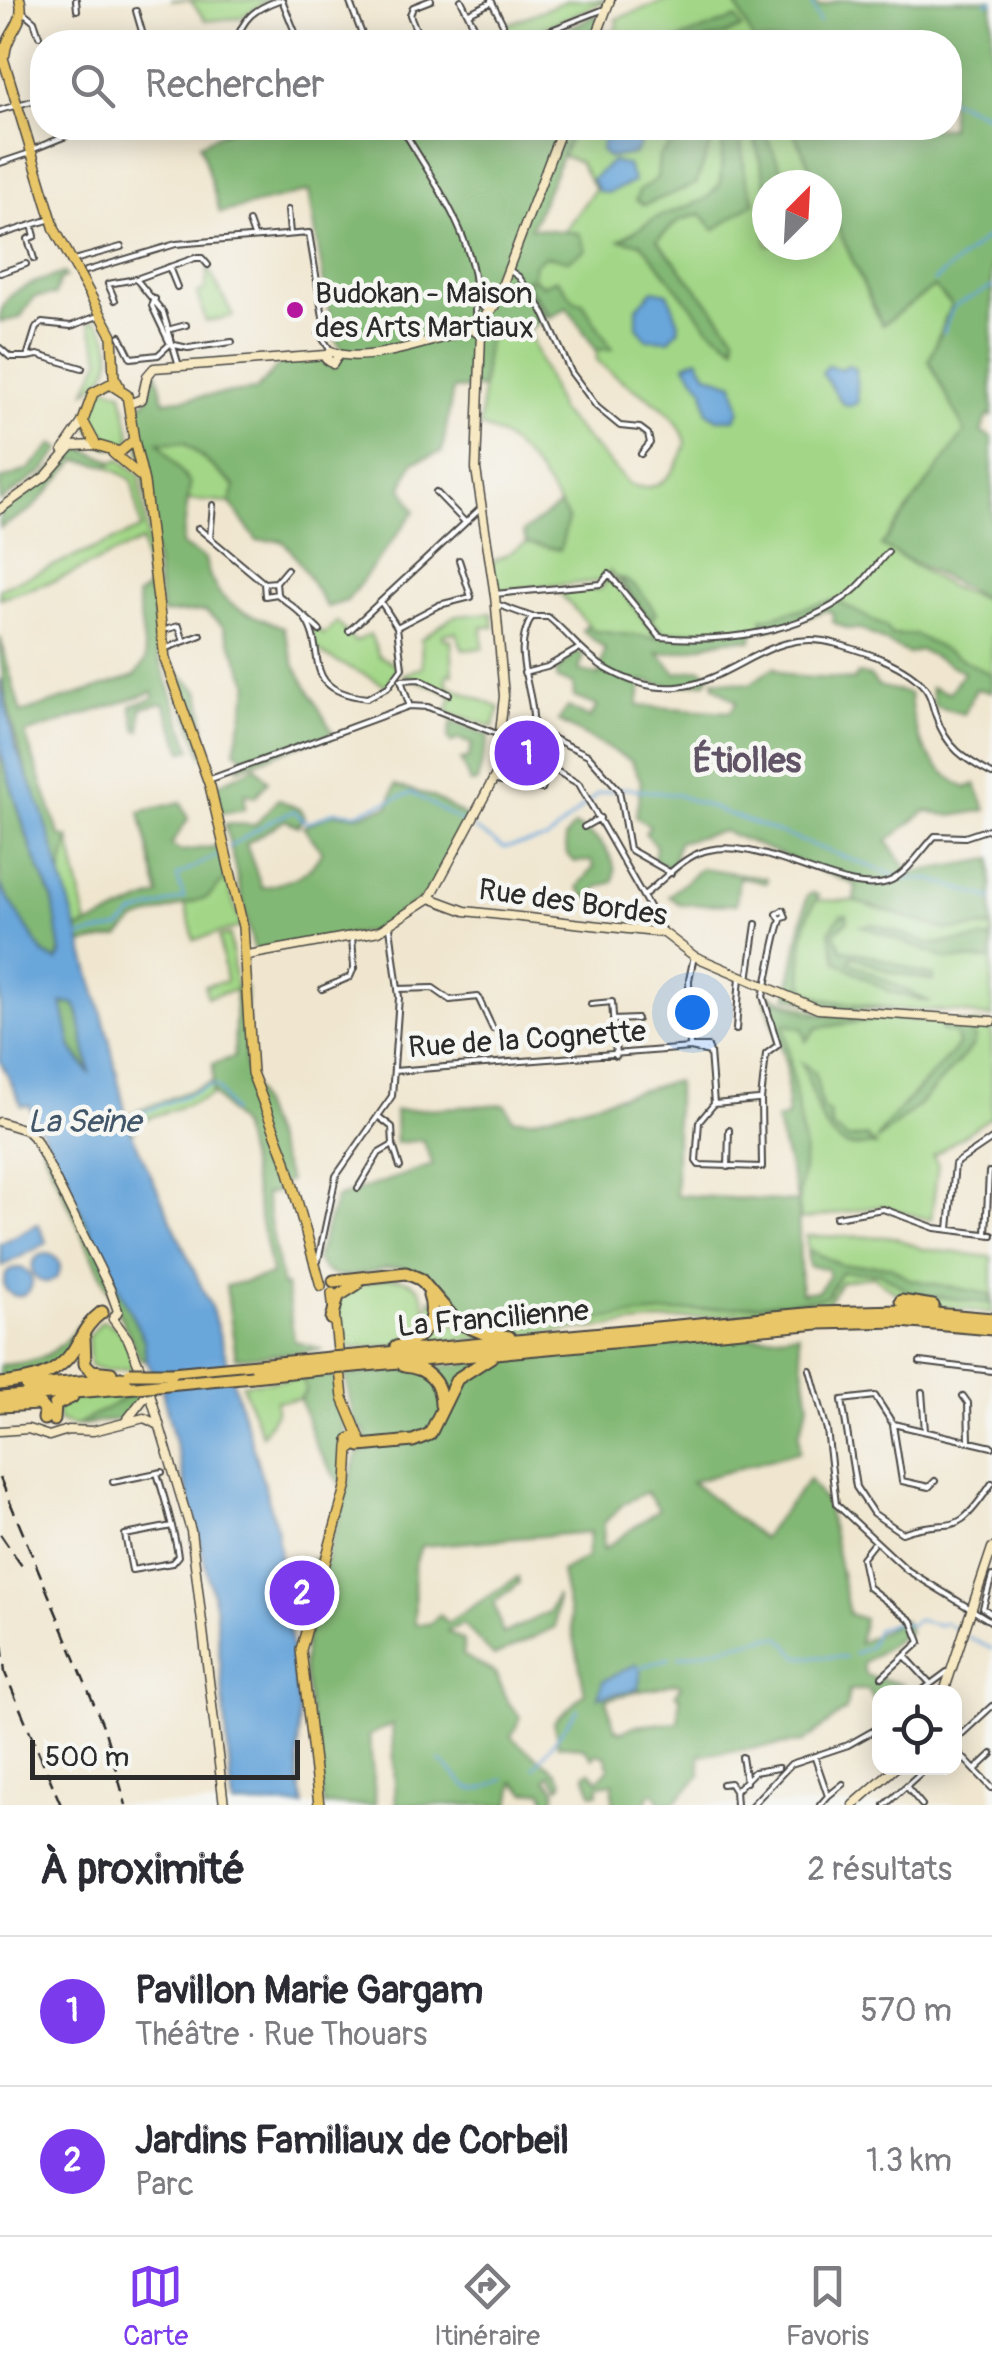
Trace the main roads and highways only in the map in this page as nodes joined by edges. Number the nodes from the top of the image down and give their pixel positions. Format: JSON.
{"nodes":[{"id":1,"x":21,"y":6,"type":"edge"},
{"id":2,"x":2,"y":46,"type":"edge"},
{"id":3,"x":3,"y":64,"type":"edge"},
{"id":4,"x":30,"y":138,"type":"edge"},
{"id":5,"x":31,"y":140,"type":"edge"},
{"id":6,"x":85,"y":276,"type":"junction"},
{"id":7,"x":120,"y":386,"type":"junction"},
{"id":8,"x":98,"y":388,"type":"junction"},
{"id":9,"x":134,"y":440,"type":"junction"},
{"id":10,"x":110,"y":452,"type":"junction"},
{"id":11,"x":146,"y":496,"type":"junction"},
{"id":12,"x":365,"y":1281,"type":"junction"},
{"id":13,"x":330,"y":1287,"type":"junction"},
{"id":14,"x":901,"y":1301,"type":"dead end"},
{"id":15,"x":837,"y":1302,"type":"dead end"},
{"id":16,"x":970,"y":1316,"type":"junction"},
{"id":17,"x":992,"y":1318,"type":"edge"},
{"id":18,"x":332,"y":1320,"type":"junction"},
{"id":19,"x":790,"y":1321,"type":"junction"},
{"id":20,"x":849,"y":1329,"type":"dead end"},
{"id":21,"x":908,"y":1330,"type":"dead end"},
{"id":22,"x":992,"y":1333,"type":"edge"},
{"id":23,"x":542,"y":1338,"type":"junction"},
{"id":24,"x":524,"y":1350,"type":"junction"},
{"id":25,"x":379,"y":1359,"type":"junction"},
{"id":26,"x":250,"y":1371,"type":"junction"},
{"id":27,"x":0,"y":1387,"type":"edge"},
{"id":28,"x":0,"y":1398,"type":"edge"},
{"id":29,"x":145,"y":1401,"type":"junction"},
{"id":30,"x":0,"y":1406,"type":"edge"},
{"id":31,"x":355,"y":1442,"type":"junction"},
{"id":32,"x":319,"y":1805,"type":"edge"}],
"edges":[{"from":1,"to":2,"type":"main road"},
{"from":2,"to":3,"type":"main road"},
{"from":3,"to":4,"type":"main road"},
{"from":5,"to":6,"type":"main road"},
{"from":6,"to":7,"type":"main road"},
{"from":6,"to":8,"type":"main road"},
{"from":7,"to":8,"type":"main road"},
{"from":7,"to":9,"type":"main road"},
{"from":8,"to":10,"type":"main road"},
{"from":9,"to":10,"type":"main road"},
{"from":9,"to":11,"type":"main road"},
{"from":10,"to":11,"type":"main road"},
{"from":11,"to":13,"type":"main road"},
{"from":12,"to":13,"type":"highway"},
{"from":12,"to":18,"type":"highway"},
{"from":12,"to":25,"type":"highway"},
{"from":13,"to":18,"type":"main road"},
{"from":13,"to":23,"type":"highway"},
{"from":13,"to":31,"type":"main road"},
{"from":14,"to":16,"type":"highway"},
{"from":15,"to":19,"type":"highway"},
{"from":16,"to":17,"type":"highway","name":"La Francilienne"},
{"from":16,"to":19,"type":"highway","name":"La Francilienne"},
{"from":18,"to":31,"type":"main road"},
{"from":19,"to":20,"type":"highway"},
{"from":19,"to":22,"type":"highway","name":"La Francilienne"},
{"from":19,"to":23,"type":"highway","name":"La Francilienne"},
{"from":19,"to":24,"type":"highway","name":"La Francilienne"},
{"from":21,"to":22,"type":"highway"},
{"from":23,"to":25,"type":"highway","name":"La Francilienne"},
{"from":24,"to":25,"type":"highway","name":"La Francilienne"},
{"from":24,"to":31,"type":"highway"},
{"from":25,"to":26,"type":"highway","name":"La Francilienne"},
{"from":25,"to":31,"type":"highway"},
{"from":26,"to":29,"type":"highway","name":"La Francilienne","bridge":true},
{"from":26,"to":29,"type":"highway","name":"La Francilienne","bridge":true},
{"from":27,"to":29,"type":"highway","name":"La Francilienne"},
{"from":27,"to":29,"type":"highway"},
{"from":28,"to":29,"type":"highway","name":"La Francilienne"},
{"from":29,"to":30,"type":"highway"},
{"from":31,"to":32,"type":"main road"}]}
